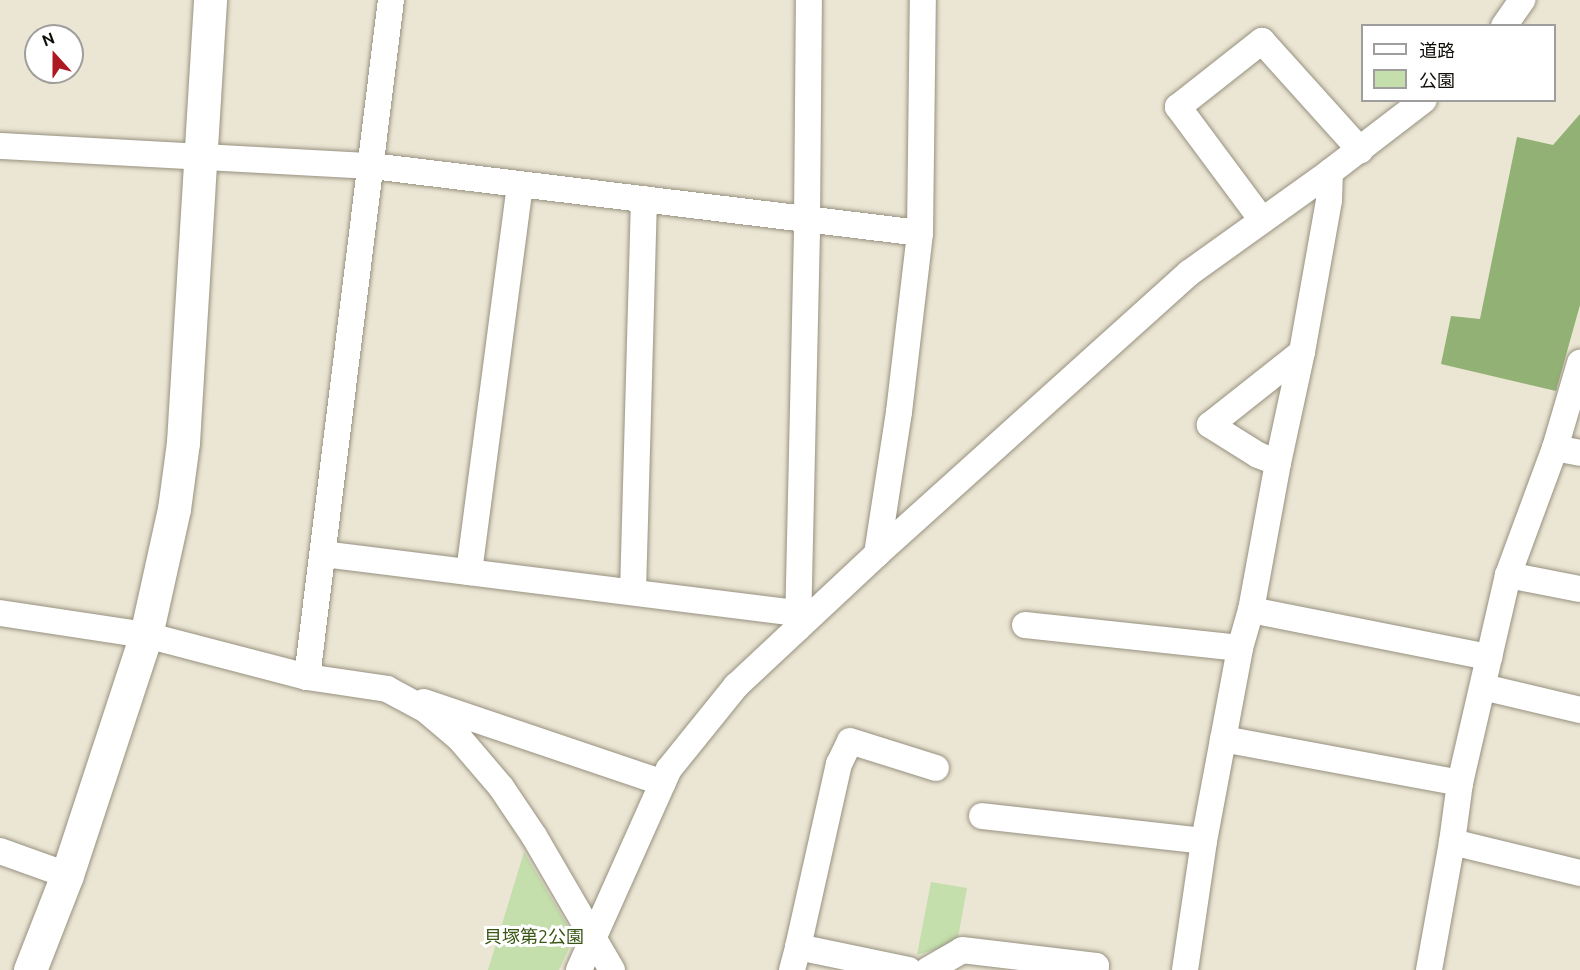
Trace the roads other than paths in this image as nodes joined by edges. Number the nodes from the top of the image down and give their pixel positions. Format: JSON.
{"nodes":[{"id":1,"x":210,"y":0,"type":"edge"},
{"id":2,"x":391,"y":0,"type":"edge"},
{"id":3,"x":809,"y":0,"type":"edge"},
{"id":4,"x":923,"y":0,"type":"edge"},
{"id":5,"x":1522,"y":0,"type":"edge"},
{"id":6,"x":1505,"y":24,"type":"edge"},
{"id":7,"x":1421,"y":102,"type":"edge"},
{"id":8,"x":0,"y":146,"type":"edge"},
{"id":9,"x":1360,"y":150,"type":"junction"},
{"id":10,"x":201,"y":158,"type":"junction"},
{"id":11,"x":372,"y":166,"type":"junction"},
{"id":12,"x":1330,"y":172,"type":"junction"},
{"id":13,"x":520,"y":184,"type":"junction"},
{"id":14,"x":644,"y":199,"type":"junction"},
{"id":15,"x":807,"y":220,"type":"junction"},
{"id":16,"x":1262,"y":220,"type":"junction"},
{"id":17,"x":920,"y":233,"type":"junction"},
{"id":18,"x":1302,"y":352,"type":"junction"},
{"id":19,"x":1580,"y":363,"type":"edge"},
{"id":20,"x":1555,"y":448,"type":"junction"},
{"id":21,"x":1580,"y":453,"type":"edge"},
{"id":22,"x":1278,"y":463,"type":"junction"},
{"id":23,"x":324,"y":554,"type":"junction"},
{"id":24,"x":877,"y":554,"type":"junction"},
{"id":25,"x":469,"y":572,"type":"junction"},
{"id":26,"x":1508,"y":575,"type":"junction"},
{"id":27,"x":1580,"y":589,"type":"edge"},
{"id":28,"x":633,"y":592,"type":"junction"},
{"id":29,"x":1251,"y":610,"type":"junction"},
{"id":30,"x":0,"y":613,"type":"edge"},
{"id":31,"x":798,"y":620,"type":"junction"},
{"id":32,"x":1024,"y":626,"type":"dead end"},
{"id":33,"x":146,"y":635,"type":"junction"},
{"id":34,"x":1240,"y":648,"type":"junction"},
{"id":35,"x":1489,"y":657,"type":"junction"},
{"id":36,"x":307,"y":677,"type":"junction"},
{"id":37,"x":1483,"y":687,"type":"junction"},
{"id":38,"x":387,"y":689,"type":"junction"},
{"id":39,"x":1580,"y":710,"type":"edge"},
{"id":40,"x":1223,"y":740,"type":"junction"},
{"id":41,"x":936,"y":768,"type":"dead end"},
{"id":42,"x":663,"y":783,"type":"junction"},
{"id":43,"x":1460,"y":783,"type":"junction"},
{"id":44,"x":982,"y":816,"type":"dead end"},
{"id":45,"x":1204,"y":841,"type":"junction"},
{"id":46,"x":1452,"y":842,"type":"junction"},
{"id":47,"x":0,"y":851,"type":"edge"},
{"id":48,"x":1580,"y":873,"type":"edge"},
{"id":49,"x":67,"y":875,"type":"junction"},
{"id":50,"x":593,"y":940,"type":"junction"},
{"id":51,"x":795,"y":958,"type":"edge"},
{"id":52,"x":30,"y":970,"type":"edge"},
{"id":53,"x":579,"y":970,"type":"edge"},
{"id":54,"x":612,"y":970,"type":"edge"},
{"id":55,"x":909,"y":970,"type":"edge"},
{"id":56,"x":928,"y":970,"type":"edge"},
{"id":57,"x":1095,"y":970,"type":"edge"},
{"id":58,"x":1185,"y":970,"type":"edge"},
{"id":59,"x":1429,"y":970,"type":"edge"}],
"edges":[{"from":1,"to":10,"type":"street"},
{"from":2,"to":11,"type":"street"},
{"from":3,"to":15,"type":"street"},
{"from":4,"to":17,"type":"street"},
{"from":5,"to":6,"type":"street"},
{"from":7,"to":9,"type":"street"},
{"from":8,"to":10,"type":"street"},
{"from":9,"to":12,"type":"street"},
{"from":9,"to":16,"type":"street"},
{"from":10,"to":11,"type":"street"},
{"from":10,"to":33,"type":"street"},
{"from":11,"to":13,"type":"street"},
{"from":11,"to":23,"type":"street"},
{"from":12,"to":16,"type":"street"},
{"from":12,"to":18,"type":"street"},
{"from":13,"to":14,"type":"street"},
{"from":13,"to":25,"type":"street"},
{"from":14,"to":15,"type":"street"},
{"from":14,"to":28,"type":"street"},
{"from":15,"to":17,"type":"street"},
{"from":15,"to":31,"type":"street"},
{"from":16,"to":24,"type":"street"},
{"from":17,"to":24,"type":"street"},
{"from":18,"to":22,"type":"street"},
{"from":18,"to":22,"type":"street"},
{"from":19,"to":20,"type":"street"},
{"from":20,"to":21,"type":"street"},
{"from":20,"to":26,"type":"street"},
{"from":22,"to":29,"type":"street"},
{"from":23,"to":25,"type":"street"},
{"from":23,"to":36,"type":"street"},
{"from":24,"to":31,"type":"street"},
{"from":25,"to":28,"type":"street"},
{"from":26,"to":27,"type":"street"},
{"from":26,"to":35,"type":"street"},
{"from":28,"to":31,"type":"street"},
{"from":29,"to":34,"type":"street"},
{"from":29,"to":35,"type":"street"},
{"from":30,"to":33,"type":"street"},
{"from":31,"to":42,"type":"street"},
{"from":32,"to":34,"type":"street"},
{"from":33,"to":36,"type":"street"},
{"from":33,"to":49,"type":"street"},
{"from":34,"to":40,"type":"street"},
{"from":35,"to":37,"type":"street"},
{"from":36,"to":38,"type":"street"},
{"from":37,"to":39,"type":"street"},
{"from":37,"to":43,"type":"street"},
{"from":38,"to":42,"type":"street"},
{"from":38,"to":50,"type":"street"},
{"from":40,"to":43,"type":"street"},
{"from":40,"to":45,"type":"street"},
{"from":41,"to":51,"type":"street"},
{"from":42,"to":50,"type":"street"},
{"from":43,"to":46,"type":"street"},
{"from":44,"to":45,"type":"street"},
{"from":45,"to":58,"type":"street"},
{"from":46,"to":48,"type":"street"},
{"from":46,"to":59,"type":"street"},
{"from":47,"to":49,"type":"street"},
{"from":49,"to":52,"type":"street"},
{"from":50,"to":53,"type":"street"},
{"from":50,"to":54,"type":"street"},
{"from":51,"to":55,"type":"street"},
{"from":56,"to":57,"type":"street"}]}
